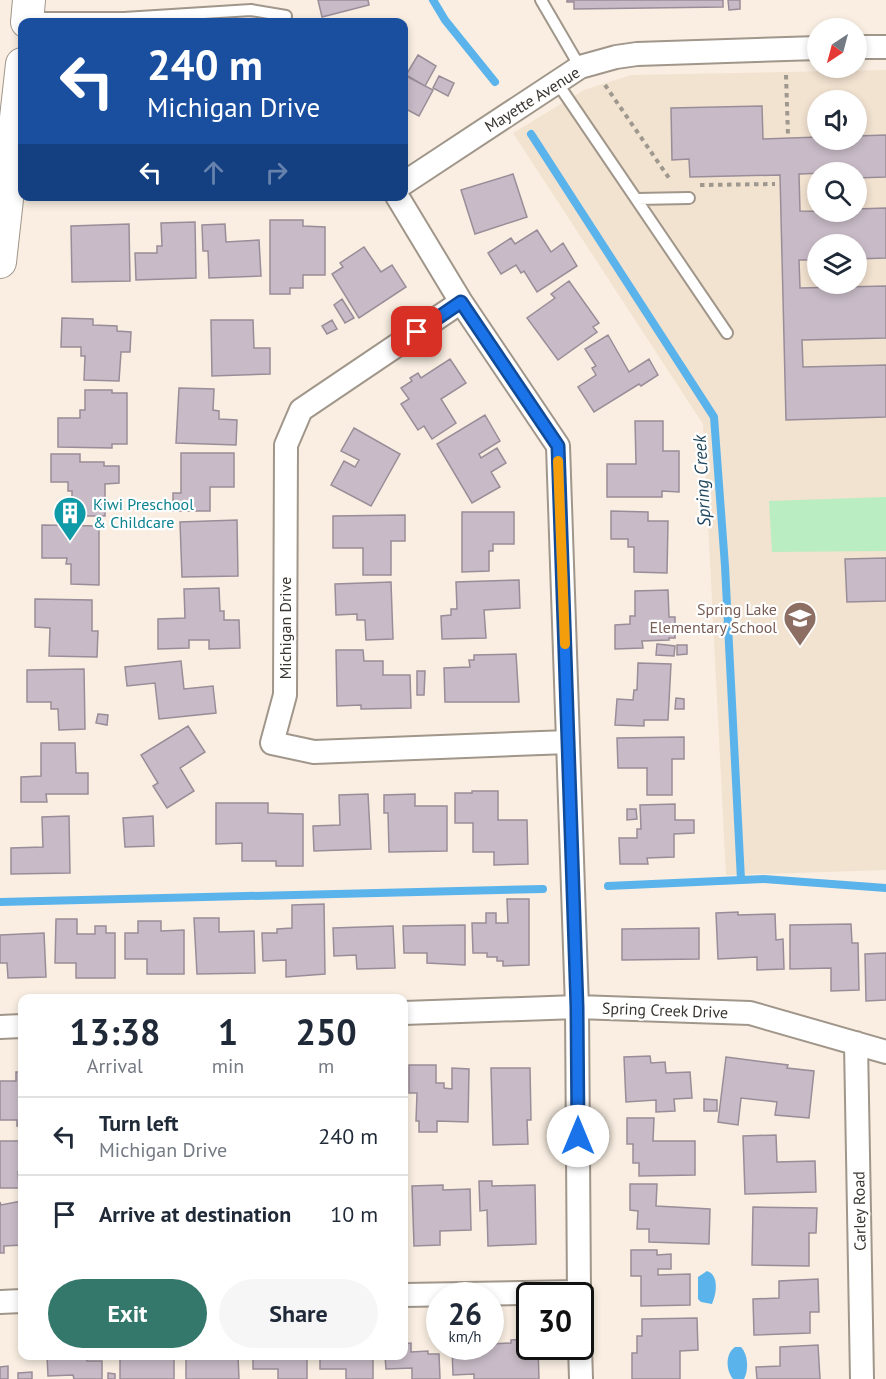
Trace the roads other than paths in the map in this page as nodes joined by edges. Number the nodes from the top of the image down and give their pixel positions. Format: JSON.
{"nodes":[{"id":1,"x":541,"y":0,"type":"edge"},
{"id":2,"x":252,"y":5,"type":"edge"},
{"id":3,"x":28,"y":13,"type":"edge"},
{"id":4,"x":286,"y":16,"type":"dead end"},
{"id":5,"x":867,"y":47,"type":"edge"},
{"id":6,"x":886,"y":47,"type":"edge"},
{"id":7,"x":807,"y":48,"type":"edge"},
{"id":8,"x":580,"y":67,"type":"junction"},
{"id":9,"x":556,"y":81,"type":"junction"},
{"id":10,"x":18,"y":100,"type":"edge"},
{"id":11,"x":12,"y":155,"type":"edge"},
{"id":12,"x":408,"y":180,"type":"edge"},
{"id":13,"x":689,"y":198,"type":"dead end"},
{"id":14,"x":637,"y":199,"type":"junction"},
{"id":15,"x":400,"y":201,"type":"edge"},
{"id":16,"x":2,"y":222,"type":"edge"},
{"id":17,"x":0,"y":262,"type":"edge"},
{"id":18,"x":461,"y":302,"type":"junction"},
{"id":19,"x":727,"y":333,"type":"dead end"},
{"id":20,"x":568,"y":742,"type":"junction"},
{"id":21,"x":577,"y":1007,"type":"junction"},
{"id":22,"x":408,"y":1013,"type":"edge"},
{"id":23,"x":18,"y":1026,"type":"edge"},
{"id":24,"x":0,"y":1027,"type":"edge"},
{"id":25,"x":856,"y":1043,"type":"junction"},
{"id":26,"x":886,"y":1052,"type":"edge"},
{"id":27,"x":579,"y":1282,"type":"edge"},
{"id":28,"x":408,"y":1294,"type":"edge"},
{"id":29,"x":516,"y":1294,"type":"edge"},
{"id":30,"x":18,"y":1301,"type":"edge"},
{"id":31,"x":0,"y":1302,"type":"edge"},
{"id":32,"x":580,"y":1360,"type":"edge"},
{"id":33,"x":581,"y":1379,"type":"edge"},
{"id":34,"x":862,"y":1379,"type":"edge"}],
"edges":[{"from":1,"to":8,"type":"lane"},
{"from":2,"to":3,"type":"lane"},
{"from":2,"to":4,"type":"lane"},
{"from":5,"to":6,"type":"street"},
{"from":7,"to":8,"type":"street","name":"Mayette Avenue"},
{"from":8,"to":9,"type":"street","name":"Mayette Avenue"},
{"from":9,"to":12,"type":"street","name":"Mayette Avenue"},
{"from":9,"to":14,"type":"lane"},
{"from":10,"to":11,"type":"street"},
{"from":11,"to":16,"type":"street"},
{"from":13,"to":14,"type":"lane"},
{"from":14,"to":19,"type":"lane"},
{"from":15,"to":18,"type":"street"},
{"from":16,"to":17,"type":"street"},
{"from":18,"to":20,"type":"street"},
{"from":18,"to":20,"type":"street","name":"Michigan Drive"},
{"from":20,"to":21,"type":"street"},
{"from":21,"to":22,"type":"street","name":"Spring Creek Drive"},
{"from":21,"to":25,"type":"street","name":"Spring Creek Drive"},
{"from":21,"to":27,"type":"street"},
{"from":23,"to":24,"type":"street"},
{"from":25,"to":26,"type":"street","name":"Spring Creek Drive"},
{"from":25,"to":34,"type":"street","name":"Carley Road"},
{"from":28,"to":29,"type":"street"},
{"from":30,"to":31,"type":"street"},
{"from":32,"to":33,"type":"street"}]}
